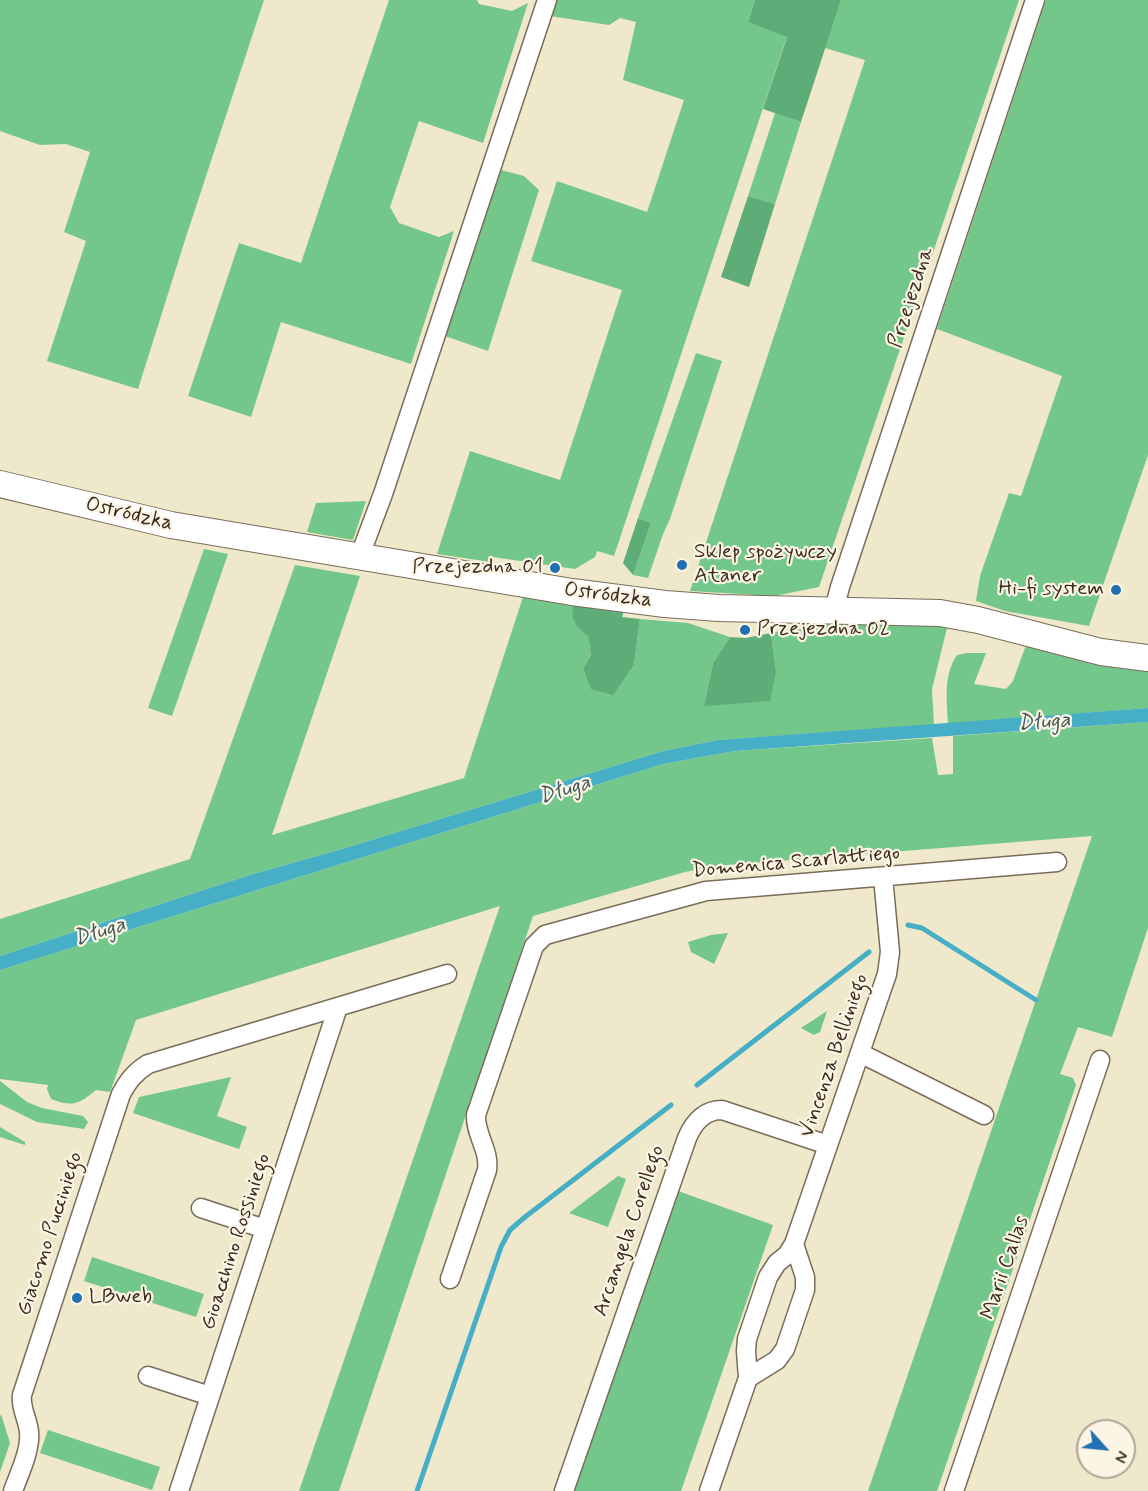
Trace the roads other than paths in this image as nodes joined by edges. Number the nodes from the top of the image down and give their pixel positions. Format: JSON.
{"nodes":[{"id":1,"x":547,"y":0,"type":"edge"},
{"id":2,"x":1035,"y":0,"type":"edge"},
{"id":3,"x":0,"y":484,"type":"edge"},
{"id":4,"x":359,"y":558,"type":"junction"},
{"id":5,"x":834,"y":610,"type":"junction"},
{"id":6,"x":1148,"y":658,"type":"edge"},
{"id":7,"x":1056,"y":862,"type":"dead end"},
{"id":8,"x":883,"y":877,"type":"junction"},
{"id":9,"x":447,"y":974,"type":"dead end"},
{"id":10,"x":338,"y":1007,"type":"junction"},
{"id":11,"x":860,"y":1053,"type":"junction"},
{"id":12,"x":1100,"y":1060,"type":"dead end"},
{"id":13,"x":984,"y":1115,"type":"dead end"},
{"id":14,"x":828,"y":1145,"type":"junction"},
{"id":15,"x":201,"y":1208,"type":"dead end"},
{"id":16,"x":265,"y":1228,"type":"junction"},
{"id":17,"x":795,"y":1244,"type":"junction"},
{"id":18,"x":450,"y":1280,"type":"dead end"},
{"id":19,"x":148,"y":1376,"type":"dead end"},
{"id":20,"x":748,"y":1378,"type":"junction"},
{"id":21,"x":210,"y":1396,"type":"junction"},
{"id":22,"x":13,"y":1491,"type":"edge"},
{"id":23,"x":179,"y":1491,"type":"edge"},
{"id":24,"x":564,"y":1491,"type":"edge"},
{"id":25,"x":709,"y":1491,"type":"edge"},
{"id":26,"x":954,"y":1491,"type":"edge"}],
"edges":[{"from":1,"to":4,"type":"street"},
{"from":2,"to":5,"type":"street","name":"Przejezdna"},
{"from":3,"to":4,"type":"street","name":"Ostródzka"},
{"from":4,"to":5,"type":"street","name":"Ostródzka"},
{"from":5,"to":6,"type":"street","name":"Ostródzka"},
{"from":7,"to":8,"type":"street","name":"Domenica Scarlattiego"},
{"from":8,"to":11,"type":"street","name":"Vincenza Belliniego"},
{"from":8,"to":18,"type":"street","name":"Domenica Scarlattiego"},
{"from":9,"to":10,"type":"street","name":"Giacomo Pucciniego"},
{"from":10,"to":16,"type":"street","name":"Gioacchino Rossiniego"},
{"from":10,"to":22,"type":"street","name":"Giacomo Pucciniego"},
{"from":11,"to":13,"type":"street"},
{"from":11,"to":14,"type":"street","name":"Vincenza Belliniego"},
{"from":12,"to":26,"type":"street","name":"Marii Callas"},
{"from":14,"to":17,"type":"street","name":"Vincenza Belliniego"},
{"from":14,"to":24,"type":"street","name":"Arcangela Corellego"},
{"from":15,"to":16,"type":"street"},
{"from":16,"to":21,"type":"street","name":"Gioacchino Rossiniego"},
{"from":17,"to":20,"type":"street","name":"Vincenza Belliniego"},
{"from":17,"to":20,"type":"street"},
{"from":19,"to":21,"type":"street"},
{"from":20,"to":25,"type":"street","name":"Vincenza Belliniego"},
{"from":21,"to":23,"type":"street","name":"Gioacchino Rossiniego"}]}
